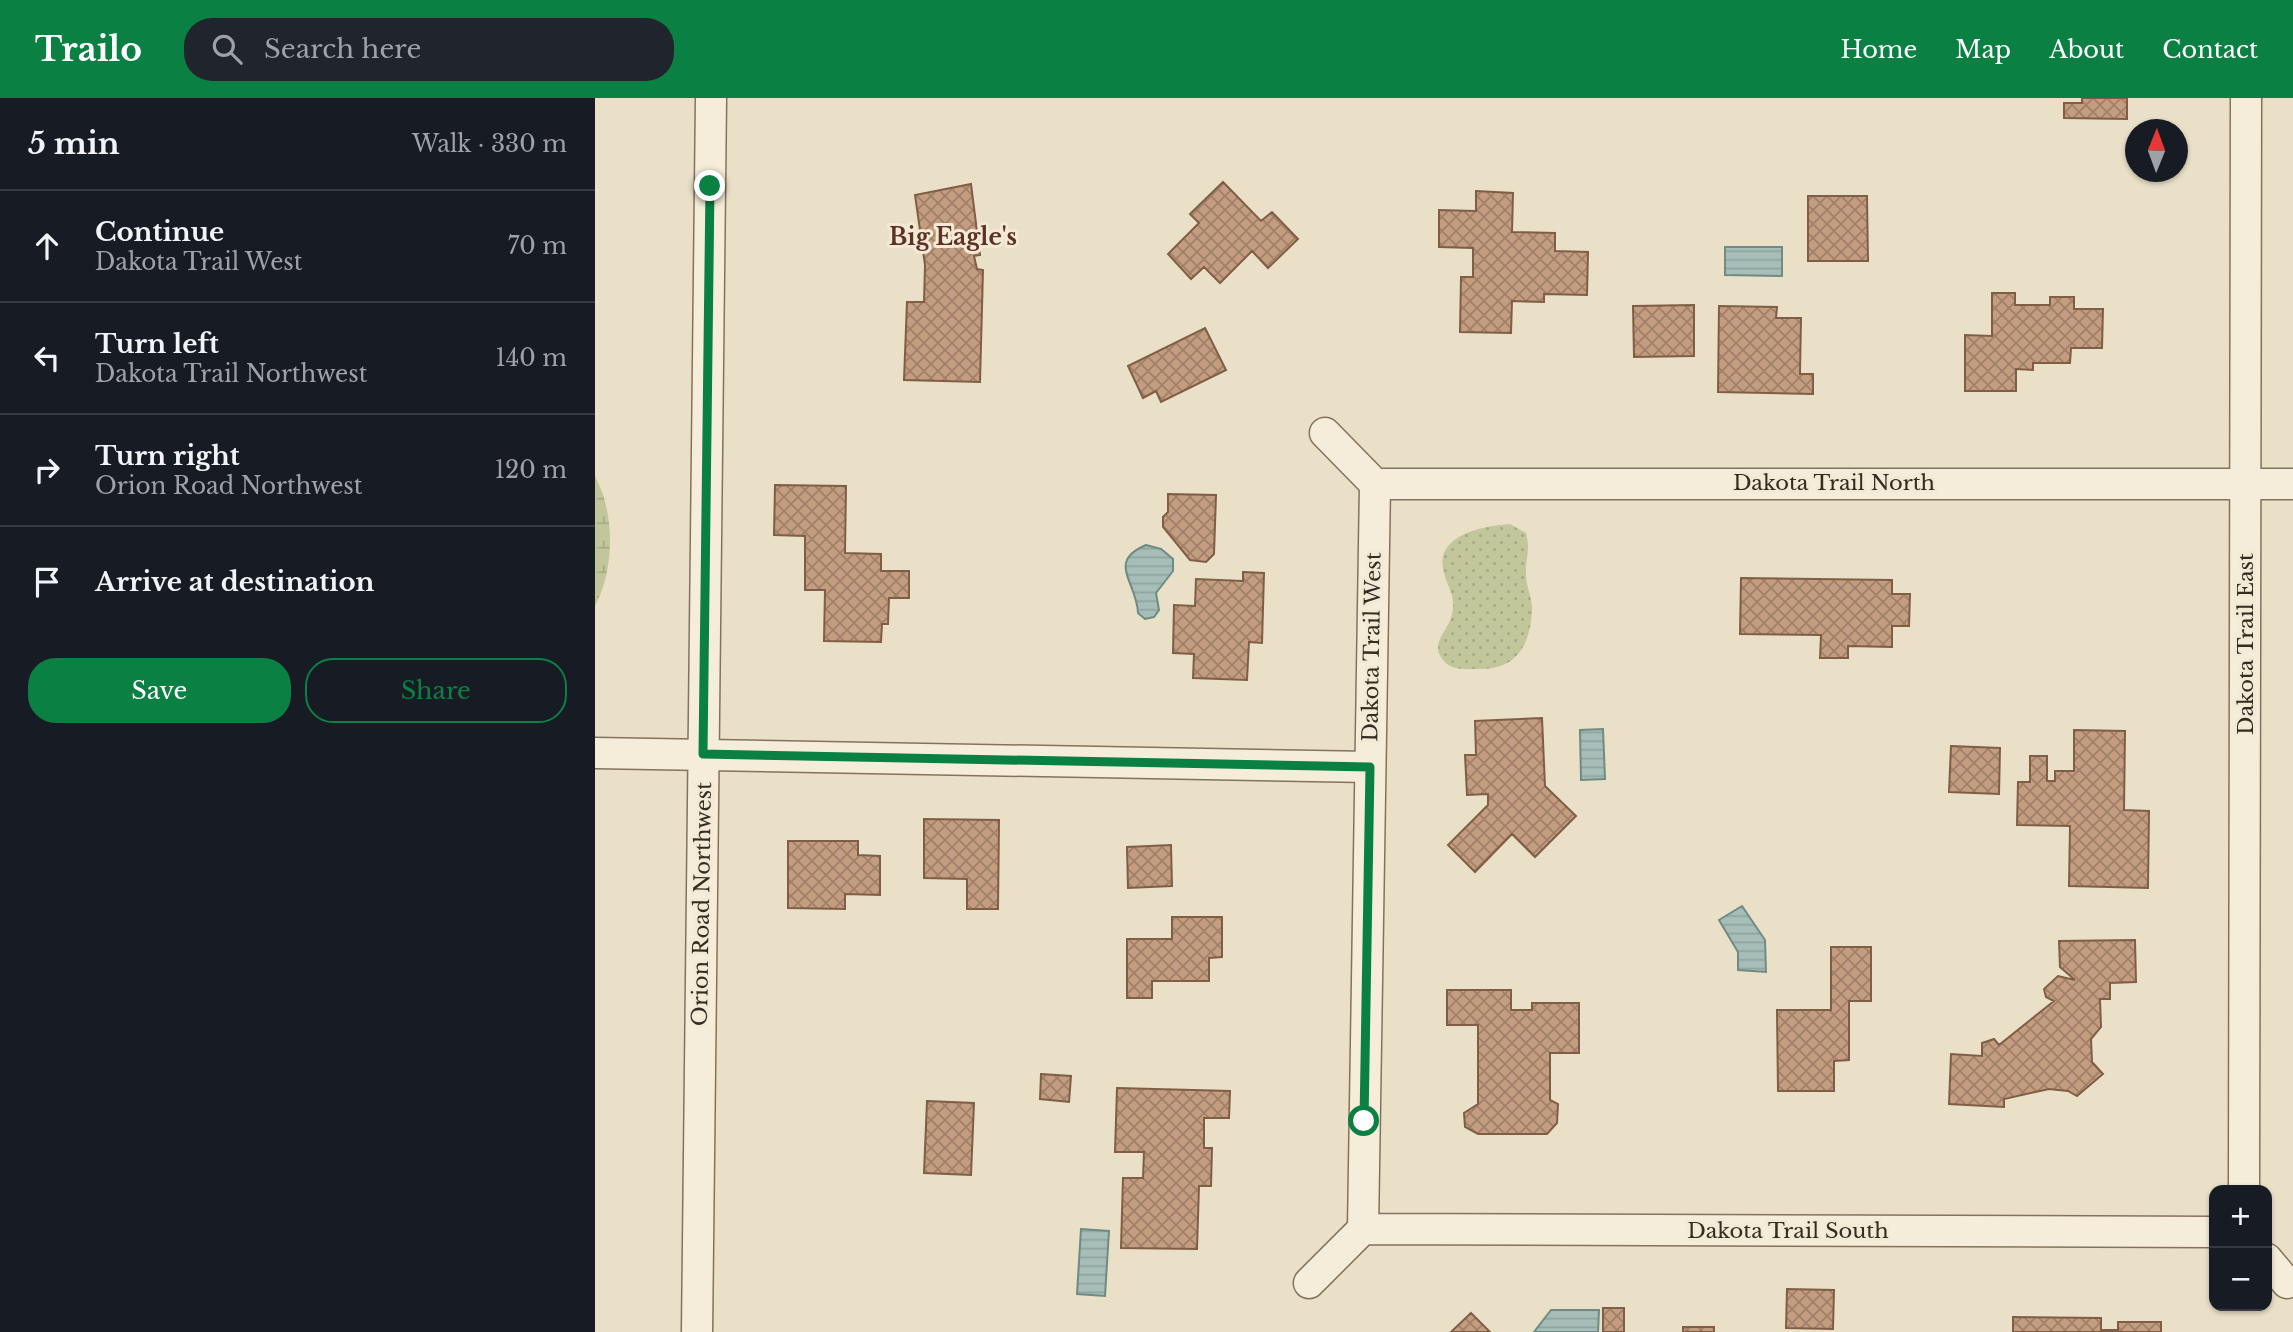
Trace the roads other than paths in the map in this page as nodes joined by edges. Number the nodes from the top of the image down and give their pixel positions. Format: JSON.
{"nodes":[{"id":1,"x":711,"y":98,"type":"edge"},
{"id":2,"x":2246,"y":98,"type":"edge"},
{"id":3,"x":1325,"y":433,"type":"dead end"},
{"id":4,"x":2246,"y":483,"type":"junction"},
{"id":5,"x":1375,"y":484,"type":"junction"},
{"id":6,"x":2293,"y":484,"type":"edge"},
{"id":7,"x":595,"y":753,"type":"edge"},
{"id":8,"x":703,"y":754,"type":"junction"},
{"id":9,"x":1370,"y":767,"type":"junction"},
{"id":10,"x":2244,"y":1185,"type":"edge"},
{"id":11,"x":1363,"y":1229,"type":"junction"},
{"id":12,"x":2209,"y":1233,"type":"edge"},
{"id":13,"x":2272,"y":1265,"type":"edge"},
{"id":14,"x":1310,"y":1283,"type":"dead end"},
{"id":15,"x":2287,"y":1283,"type":"dead end"},
{"id":16,"x":697,"y":1332,"type":"edge"}],
"edges":[{"from":1,"to":8,"type":"street","name":"Orion Road Northwest"},
{"from":2,"to":4,"type":"street","name":"Dakota Trail East"},
{"from":3,"to":5,"type":"street"},
{"from":4,"to":5,"type":"street","name":"Dakota Trail North"},
{"from":4,"to":6,"type":"street","name":"Dakota Trail North"},
{"from":4,"to":10,"type":"street","name":"Dakota Trail East"},
{"from":5,"to":9,"type":"street","name":"Dakota Trail West"},
{"from":7,"to":8,"type":"street"},
{"from":8,"to":9,"type":"street"},
{"from":8,"to":16,"type":"street","name":"Orion Road Northwest"},
{"from":9,"to":11,"type":"street","name":"Dakota Trail West"},
{"from":11,"to":12,"type":"street","name":"Dakota Trail South"},
{"from":11,"to":14,"type":"street"},
{"from":13,"to":15,"type":"street"}]}
